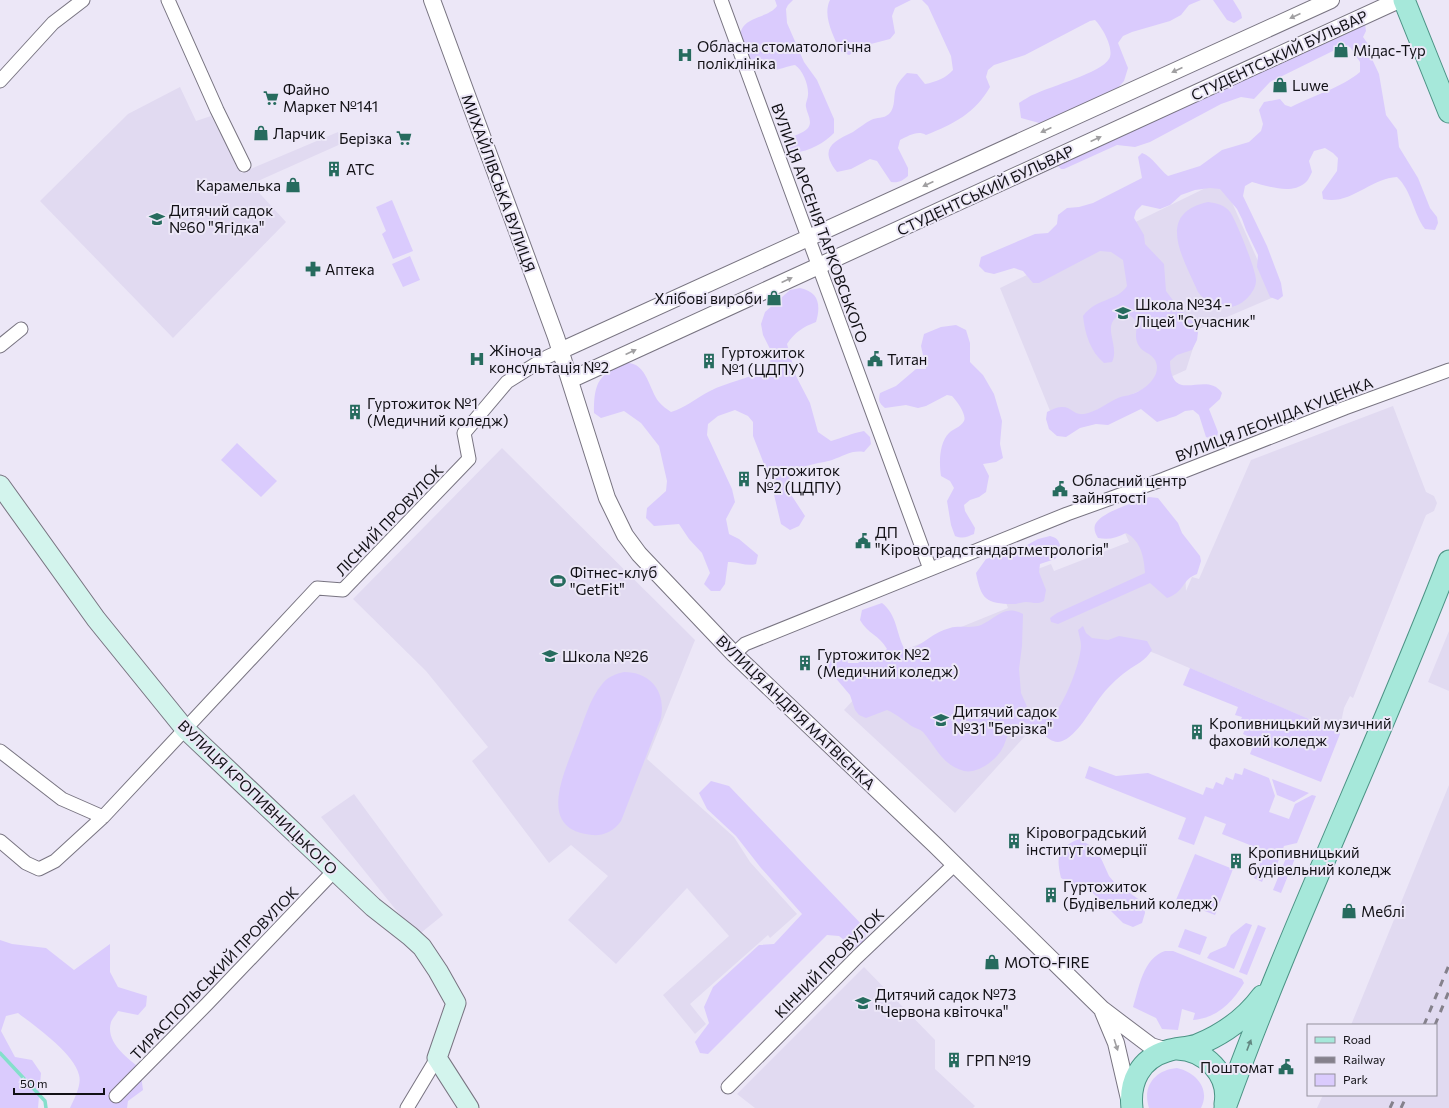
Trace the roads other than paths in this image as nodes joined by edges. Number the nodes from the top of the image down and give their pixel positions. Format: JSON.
{"nodes":[{"id":1,"x":83,"y":0,"type":"edge"},
{"id":2,"x":168,"y":0,"type":"edge"},
{"id":3,"x":432,"y":0,"type":"edge"},
{"id":4,"x":721,"y":0,"type":"edge"},
{"id":5,"x":1331,"y":0,"type":"edge"},
{"id":6,"x":1399,"y":0,"type":"edge"},
{"id":7,"x":1404,"y":0,"type":"edge"},
{"id":8,"x":0,"y":81,"type":"edge"},
{"id":9,"x":1449,"y":112,"type":"edge"},
{"id":10,"x":244,"y":165,"type":"dead end"},
{"id":11,"x":808,"y":239,"type":"junction"},
{"id":12,"x":818,"y":267,"type":"junction"},
{"id":13,"x":21,"y":329,"type":"dead end"},
{"id":14,"x":0,"y":346,"type":"edge"},
{"id":15,"x":565,"y":366,"type":"junction"},
{"id":16,"x":1449,"y":370,"type":"edge"},
{"id":17,"x":0,"y":485,"type":"edge"},
{"id":18,"x":1449,"y":561,"type":"edge"},
{"id":19,"x":930,"y":569,"type":"junction"},
{"id":20,"x":734,"y":654,"type":"junction"},
{"id":21,"x":184,"y":729,"type":"junction"},
{"id":22,"x":0,"y":751,"type":"edge"},
{"id":23,"x":103,"y":817,"type":"junction"},
{"id":24,"x":0,"y":841,"type":"edge"},
{"id":25,"x":955,"y":864,"type":"junction"},
{"id":26,"x":334,"y":871,"type":"junction"},
{"id":27,"x":1274,"y":982,"type":"junction"},
{"id":28,"x":1102,"y":1009,"type":"junction"},
{"id":29,"x":1174,"y":1049,"type":"junction"},
{"id":30,"x":437,"y":1058,"type":"junction"},
{"id":31,"x":728,"y":1086,"type":"dead end"},
{"id":32,"x":116,"y":1096,"type":"dead end"},
{"id":33,"x":407,"y":1108,"type":"edge"},
{"id":34,"x":469,"y":1108,"type":"edge"},
{"id":35,"x":1132,"y":1108,"type":"edge"},
{"id":36,"x":1225,"y":1108,"type":"edge"}],
"edges":[{"from":1,"to":8,"type":"street"},
{"from":2,"to":10,"type":"street"},
{"from":3,"to":15,"type":"street","name":"МИХАЙЛІВСЬКА ВУЛИЦЯ"},
{"from":4,"to":11,"type":"street","name":"ВУЛИЦЯ АРСЕНІЯ ТАРКОВСЬКОГО"},
{"from":5,"to":11,"type":"street","name":"СТУДЕНТСЬКИЙ БУЛЬВАР","one_way":true},
{"from":12,"to":6,"type":"street","name":"СТУДЕНТСЬКИЙ БУЛЬВАР","one_way":true},
{"from":7,"to":9,"type":"main road"},
{"from":11,"to":12,"type":"street","name":"ВУЛИЦЯ АРСЕНІЯ ТАРКОВСЬКОГО"},
{"from":11,"to":15,"type":"street","name":"СТУДЕНТСЬКИЙ БУЛЬВАР"},
{"from":15,"to":12,"type":"street","name":"СТУДЕНТСЬКИЙ БУЛЬВАР","one_way":true},
{"from":12,"to":19,"type":"street","name":"ВУЛИЦЯ АРСЕНІЯ ТАРКОВСЬКОГО"},
{"from":13,"to":14,"type":"street"},
{"from":15,"to":20,"type":"street","name":"ВУЛИЦЯ АНДРІЯ МАТВІЄНКА"},
{"from":15,"to":21,"type":"street","name":"ЛІСНИЙ ПРОВУЛОК"},
{"from":16,"to":19,"type":"street","name":"ВУЛИЦЯ ЛЕОНІДА КУЦЕНКА"},
{"from":17,"to":21,"type":"main road","name":"ВУЛИЦЯ КРОПИВНИЦЬКОГО"},
{"from":18,"to":27,"type":"main road"},
{"from":19,"to":20,"type":"street","name":"ВУЛИЦЯ ЛЕОНІДА КУЦЕНКА"},
{"from":20,"to":25,"type":"street","name":"ВУЛИЦЯ АНДРІЯ МАТВІЄНКА"},
{"from":21,"to":23,"type":"street","name":"ЛІСНИЙ ПРОВУЛОК"},
{"from":21,"to":26,"type":"main road","name":"ВУЛИЦЯ КРОПИВНИЦЬКОГО"},
{"from":22,"to":23,"type":"street"},
{"from":23,"to":24,"type":"street","name":"ЛІСНИЙ ПРОВУЛОК"},
{"from":25,"to":28,"type":"street","name":"ВУЛИЦЯ АНДРІЯ МАТВІЄНКА"},
{"from":25,"to":31,"type":"street","name":"КІННИЙ ПРОВУЛОК"},
{"from":26,"to":30,"type":"main road","name":"ВУЛИЦЯ КРОПИВНИЦЬКОГО"},
{"from":26,"to":32,"type":"street","name":"ТИРАСПОЛЬСЬКИЙ ПРОВУЛОК"},
{"from":27,"to":29,"type":"main road"},
{"from":36,"to":27,"type":"main road","one_way":true},
{"from":28,"to":29,"type":"street","name":"ВУЛИЦЯ АНДРІЯ МАТВІЄНКА"},
{"from":28,"to":35,"type":"street","one_way":true},
{"from":29,"to":35,"type":"main road"},
{"from":29,"to":36,"type":"main road"},
{"from":30,"to":33,"type":"street"},
{"from":30,"to":34,"type":"main road"}]}
